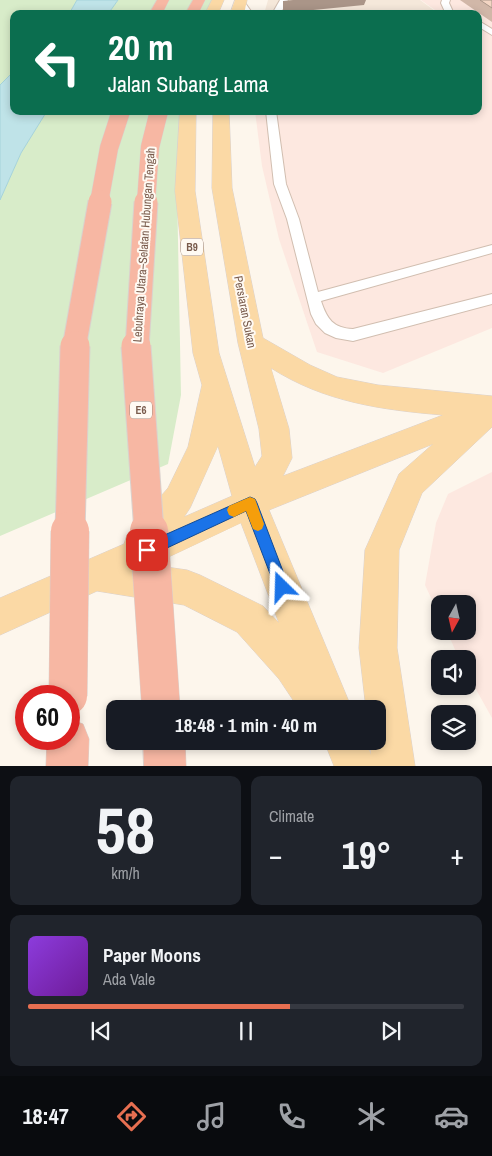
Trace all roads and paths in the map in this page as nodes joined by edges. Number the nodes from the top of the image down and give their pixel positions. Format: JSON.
{"nodes":[{"id":1,"x":120,"y":115,"type":"edge"},
{"id":2,"x":158,"y":115,"type":"edge"},
{"id":3,"x":188,"y":115,"type":"edge"},
{"id":4,"x":221,"y":115,"type":"edge"},
{"id":5,"x":271,"y":115,"type":"edge"},
{"id":6,"x":492,"y":249,"type":"edge"},
{"id":7,"x":313,"y":298,"type":"junction"},
{"id":8,"x":492,"y":299,"type":"edge"},
{"id":9,"x":251,"y":343,"type":"junction"},
{"id":10,"x":215,"y":382,"type":"junction"},
{"id":11,"x":492,"y":408,"type":"edge"},
{"id":12,"x":250,"y":503,"type":"junction"},
{"id":13,"x":130,"y":558,"type":"junction"},
{"id":14,"x":96,"y":573,"type":"junction"},
{"id":15,"x":0,"y":617,"type":"edge"},
{"id":16,"x":68,"y":685,"type":"edge"},
{"id":17,"x":161,"y":700,"type":"edge"},
{"id":18,"x":316,"y":700,"type":"edge"},
{"id":19,"x":328,"y":700,"type":"edge"},
{"id":20,"x":68,"y":750,"type":"edge"},
{"id":21,"x":164,"y":750,"type":"edge"},
{"id":22,"x":68,"y":766,"type":"edge"},
{"id":23,"x":165,"y":766,"type":"edge"},
{"id":24,"x":394,"y":766,"type":"edge"}],
"edges":[{"from":1,"to":16,"type":"highway","bridge":true},
{"from":2,"to":17,"type":"highway","name":"Lebuhraya Utara–Selatan Hubungan Tengah","number":"E6","bridge":true},
{"from":3,"to":10,"type":"main road","number":"B9"},
{"from":4,"to":9,"type":"main road","name":"Persiaran Sukan"},
{"from":5,"to":7,"type":"lane"},
{"from":6,"to":7,"type":"lane"},
{"from":7,"to":8,"type":"lane"},
{"from":9,"to":11,"type":"main road"},
{"from":9,"to":12,"type":"main road","name":"Persiaran Sukan"},
{"from":10,"to":12,"type":"main road","number":"B9"},
{"from":10,"to":13,"type":"main road"},
{"from":11,"to":12,"type":"main road"},
{"from":11,"to":24,"type":"main road"},
{"from":12,"to":13,"type":"main road"},
{"from":12,"to":19,"type":"main road","number":"B9"},
{"from":13,"to":14,"type":"main road"},
{"from":14,"to":15,"type":"main road"},
{"from":14,"to":18,"type":"main road"},
{"from":20,"to":22,"type":"highway"},
{"from":21,"to":23,"type":"highway"}]}
